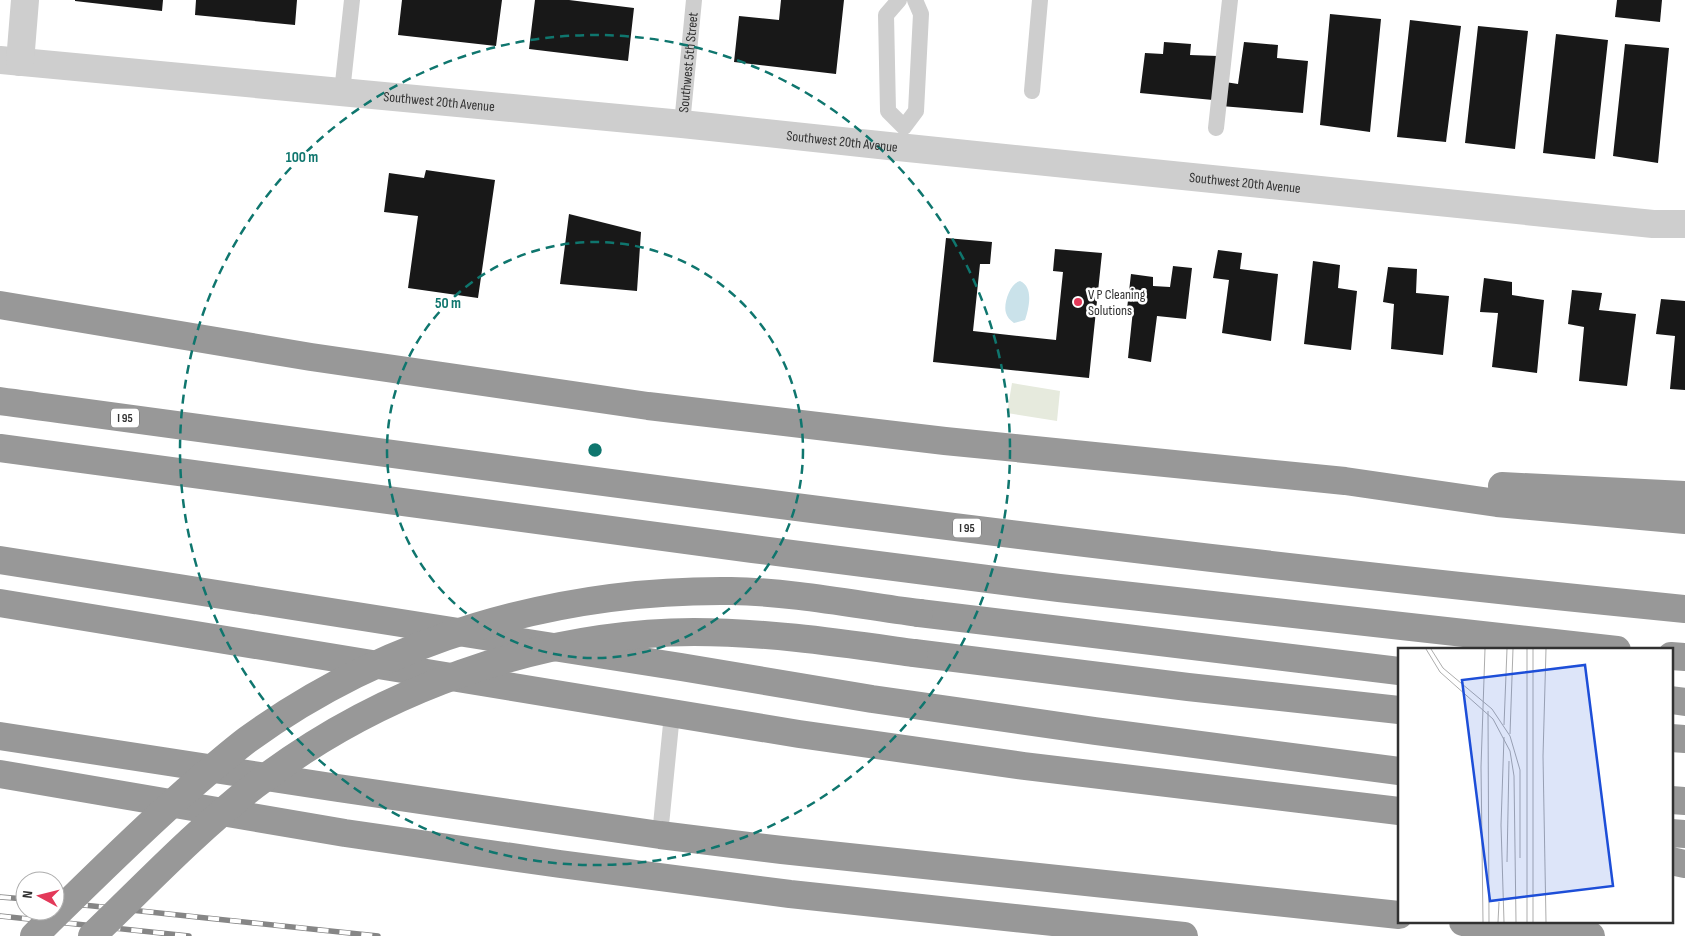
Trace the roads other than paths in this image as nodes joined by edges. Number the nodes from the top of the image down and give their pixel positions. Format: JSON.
{"nodes":[{"id":1,"x":25,"y":0,"type":"edge"},
{"id":2,"x":352,"y":0,"type":"edge"},
{"id":3,"x":694,"y":0,"type":"edge"},
{"id":4,"x":899,"y":0,"type":"edge"},
{"id":5,"x":915,"y":0,"type":"edge"},
{"id":6,"x":1040,"y":0,"type":"edge"},
{"id":7,"x":1230,"y":0,"type":"edge"},
{"id":8,"x":10,"y":61,"type":"edge"},
{"id":9,"x":1032,"y":91,"type":"dead end"},
{"id":10,"x":342,"y":92,"type":"junction"},
{"id":11,"x":682,"y":124,"type":"junction"},
{"id":12,"x":1216,"y":128,"type":"dead end"},
{"id":13,"x":901,"y":137,"type":"junction"},
{"id":14,"x":1685,"y":224,"type":"edge"},
{"id":15,"x":0,"y":305,"type":"edge"},
{"id":16,"x":0,"y":401,"type":"edge"},
{"id":17,"x":0,"y":448,"type":"edge"},
{"id":18,"x":1345,"y":481,"type":"junction"},
{"id":19,"x":1685,"y":495,"type":"edge"},
{"id":20,"x":1685,"y":520,"type":"edge"},
{"id":21,"x":0,"y":560,"type":"edge"},
{"id":22,"x":0,"y":603,"type":"edge"},
{"id":23,"x":1685,"y":609,"type":"edge"},
{"id":24,"x":1599,"y":648,"type":"edge"},
{"id":25,"x":1672,"y":656,"type":"edge"},
{"id":26,"x":1685,"y":657,"type":"edge"},
{"id":27,"x":1398,"y":671,"type":"edge"},
{"id":28,"x":1672,"y":700,"type":"edge"},
{"id":29,"x":1685,"y":702,"type":"edge"},
{"id":30,"x":1398,"y":710,"type":"edge"},
{"id":31,"x":672,"y":714,"type":"junction"},
{"id":32,"x":0,"y":736,"type":"edge"},
{"id":33,"x":1672,"y":738,"type":"edge"},
{"id":34,"x":1685,"y":739,"type":"edge"},
{"id":35,"x":1398,"y":771,"type":"edge"},
{"id":36,"x":0,"y":774,"type":"edge"},
{"id":37,"x":1672,"y":800,"type":"edge"},
{"id":38,"x":1685,"y":801,"type":"edge"},
{"id":39,"x":1398,"y":811,"type":"edge"},
{"id":40,"x":1672,"y":833,"type":"edge"},
{"id":41,"x":1685,"y":834,"type":"edge"},
{"id":42,"x":660,"y":835,"type":"junction"},
{"id":43,"x":1672,"y":861,"type":"edge"},
{"id":44,"x":1685,"y":864,"type":"edge"},
{"id":45,"x":1398,"y":915,"type":"edge"},
{"id":46,"x":1481,"y":924,"type":"edge"},
{"id":47,"x":34,"y":936,"type":"edge"},
{"id":48,"x":92,"y":936,"type":"edge"},
{"id":49,"x":1184,"y":936,"type":"edge"},
{"id":50,"x":1591,"y":936,"type":"edge"}],
"edges":[{"from":1,"to":8,"type":"street"},
{"from":2,"to":10,"type":"lane"},
{"from":3,"to":11,"type":"lane","name":"Southwest 5th Street"},
{"from":4,"to":13,"type":"lane"},
{"from":5,"to":13,"type":"lane"},
{"from":6,"to":9,"type":"lane"},
{"from":7,"to":12,"type":"lane"},
{"from":8,"to":10,"type":"street","name":"Southwest 20th Avenue"},
{"from":10,"to":11,"type":"street","name":"Southwest 20th Avenue"},
{"from":11,"to":13,"type":"street","name":"Southwest 20th Avenue"},
{"from":13,"to":14,"type":"street","name":"Southwest 20th Avenue"},
{"from":15,"to":18,"type":"highway"},
{"from":16,"to":23,"type":"highway","number":"I 95"},
{"from":17,"to":24,"type":"highway"},
{"from":18,"to":19,"type":"highway"},
{"from":18,"to":20,"type":"highway"},
{"from":21,"to":35,"type":"highway"},
{"from":22,"to":31,"type":"highway"},
{"from":25,"to":26,"type":"highway"},
{"from":27,"to":47,"type":"highway","bridge":true},
{"from":28,"to":29,"type":"highway"},
{"from":30,"to":48,"type":"highway","bridge":true},
{"from":31,"to":39,"type":"highway"},
{"from":31,"to":42,"type":"lane"},
{"from":32,"to":42,"type":"highway"},
{"from":33,"to":34,"type":"highway"},
{"from":36,"to":49,"type":"highway"},
{"from":37,"to":38,"type":"highway"},
{"from":40,"to":41,"type":"highway"},
{"from":42,"to":45,"type":"highway"},
{"from":43,"to":44,"type":"highway"},
{"from":46,"to":50,"type":"highway"}]}
